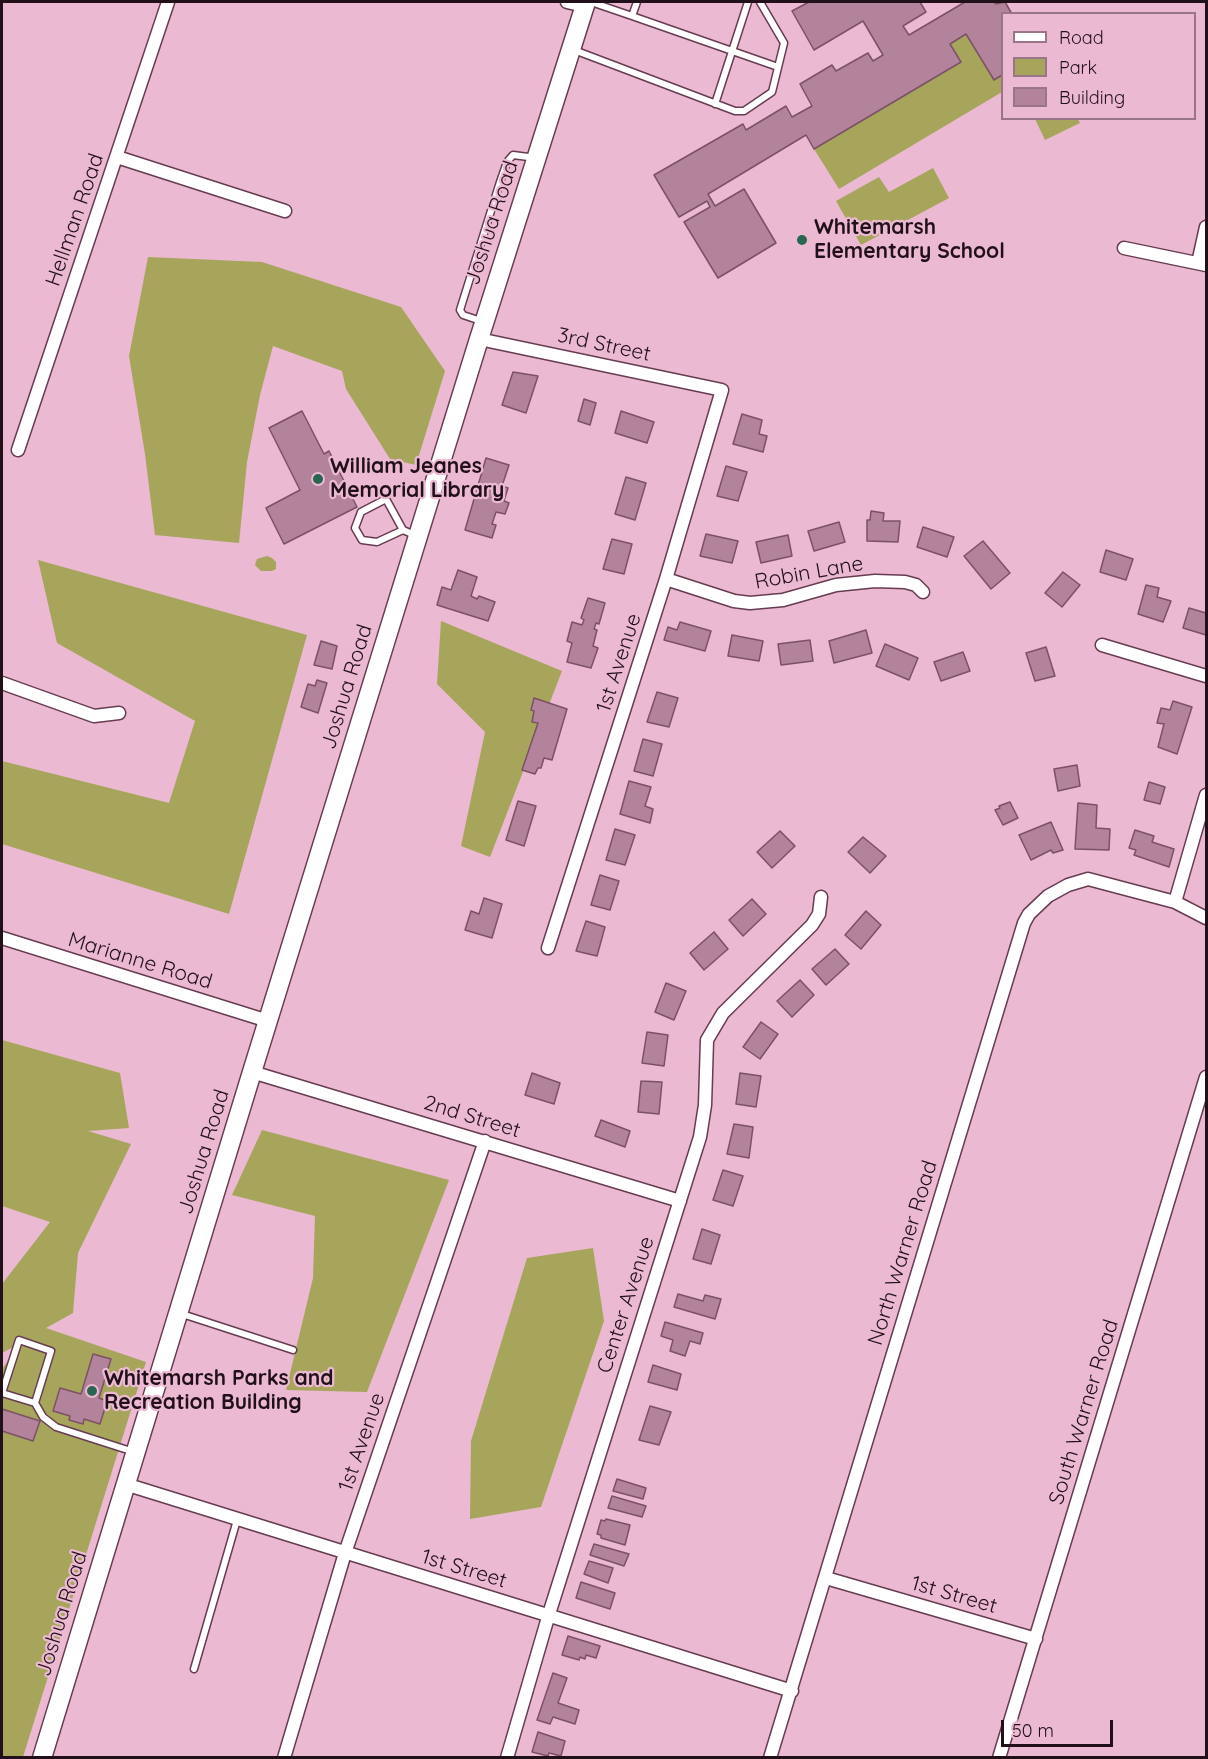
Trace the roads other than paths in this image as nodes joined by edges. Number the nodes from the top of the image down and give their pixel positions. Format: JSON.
{"nodes":[{"id":1,"x":168,"y":2,"type":"edge"},
{"id":2,"x":637,"y":2,"type":"edge"},
{"id":3,"x":748,"y":2,"type":"edge"},
{"id":4,"x":760,"y":2,"type":"edge"},
{"id":5,"x":582,"y":3,"type":"edge"},
{"id":6,"x":632,"y":16,"type":"junction"},
{"id":7,"x":571,"y":49,"type":"junction"},
{"id":8,"x":733,"y":52,"type":"junction"},
{"id":9,"x":778,"y":68,"type":"junction"},
{"id":10,"x":715,"y":104,"type":"junction"},
{"id":11,"x":117,"y":157,"type":"junction"},
{"id":12,"x":536,"y":158,"type":"junction"},
{"id":13,"x":285,"y":211,"type":"dead end"},
{"id":14,"x":1206,"y":227,"type":"edge"},
{"id":15,"x":1124,"y":248,"type":"dead end"},
{"id":16,"x":1202,"y":264,"type":"edge"},
{"id":17,"x":481,"y":331,"type":"junction"},
{"id":18,"x":722,"y":390,"type":"joint"},
{"id":19,"x":18,"y":450,"type":"dead end"},
{"id":20,"x":410,"y":533,"type":"junction"},
{"id":21,"x":666,"y":579,"type":"junction"},
{"id":22,"x":923,"y":592,"type":"dead end"},
{"id":23,"x":1102,"y":645,"type":"dead end"},
{"id":24,"x":1206,"y":676,"type":"edge"},
{"id":25,"x":2,"y":683,"type":"edge"},
{"id":26,"x":119,"y":712,"type":"dead end"},
{"id":27,"x":1206,"y":795,"type":"edge"},
{"id":28,"x":821,"y":897,"type":"dead end"},
{"id":29,"x":1175,"y":902,"type":"junction"},
{"id":30,"x":1206,"y":918,"type":"edge"},
{"id":31,"x":2,"y":938,"type":"edge"},
{"id":32,"x":548,"y":948,"type":"dead end"},
{"id":33,"x":268,"y":1021,"type":"junction"},
{"id":34,"x":252,"y":1072,"type":"junction"},
{"id":35,"x":1206,"y":1077,"type":"edge"},
{"id":36,"x":485,"y":1141,"type":"junction"},
{"id":37,"x":680,"y":1201,"type":"junction"},
{"id":38,"x":179,"y":1312,"type":"junction"},
{"id":39,"x":293,"y":1350,"type":"dead end"},
{"id":40,"x":2,"y":1393,"type":"edge"},
{"id":41,"x":35,"y":1403,"type":"junction"},
{"id":42,"x":135,"y":1452,"type":"junction"},
{"id":43,"x":126,"y":1484,"type":"junction"},
{"id":44,"x":237,"y":1520,"type":"junction"},
{"id":45,"x":345,"y":1553,"type":"junction"},
{"id":46,"x":826,"y":1578,"type":"junction"},
{"id":47,"x":549,"y":1614,"type":"junction"},
{"id":48,"x":1036,"y":1639,"type":"junction"},
{"id":49,"x":194,"y":1669,"type":"dead end"},
{"id":50,"x":792,"y":1691,"type":"junction"},
{"id":51,"x":42,"y":1758,"type":"edge"},
{"id":52,"x":284,"y":1758,"type":"edge"},
{"id":53,"x":507,"y":1758,"type":"edge"},
{"id":54,"x":770,"y":1758,"type":"edge"},
{"id":55,"x":999,"y":1758,"type":"edge"}],
"edges":[{"from":1,"to":11,"type":"street","name":"Hellman Road"},
{"from":2,"to":6,"type":"lane"},
{"from":3,"to":8,"type":"lane"},
{"from":4,"to":9,"type":"lane"},
{"from":5,"to":6,"type":"lane"},
{"from":5,"to":7,"type":"main road","name":"Joshua Road"},
{"from":6,"to":8,"type":"lane"},
{"from":7,"to":10,"type":"lane"},
{"from":7,"to":12,"type":"main road","name":"Joshua Road"},
{"from":8,"to":9,"type":"lane"},
{"from":8,"to":10,"type":"lane"},
{"from":9,"to":10,"type":"lane"},
{"from":11,"to":13,"type":"street"},
{"from":11,"to":19,"type":"street","name":"Hellman Road"},
{"from":12,"to":17,"type":"main road","name":"Joshua Road"},
{"from":12,"to":17,"type":"lane"},
{"from":14,"to":16,"type":"street"},
{"from":15,"to":16,"type":"street"},
{"from":17,"to":18,"type":"street","name":"3rd Street"},
{"from":17,"to":20,"type":"main road","name":"Joshua Road"},
{"from":18,"to":21,"type":"street","name":"1st Avenue"},
{"from":20,"to":20,"type":"lane"},
{"from":20,"to":33,"type":"main road","name":"Joshua Road"},
{"from":21,"to":22,"type":"street","name":"Robin Lane"},
{"from":21,"to":32,"type":"street","name":"1st Avenue"},
{"from":23,"to":24,"type":"street"},
{"from":25,"to":26,"type":"street"},
{"from":27,"to":29,"type":"street"},
{"from":28,"to":37,"type":"street","name":"Center Avenue"},
{"from":29,"to":30,"type":"street"},
{"from":29,"to":46,"type":"street","name":"North Warner Road"},
{"from":31,"to":33,"type":"street","name":"Marianne Road"},
{"from":33,"to":34,"type":"main road","name":"Joshua Road"},
{"from":34,"to":36,"type":"street","name":"2nd Street"},
{"from":34,"to":38,"type":"main road","name":"Joshua Road"},
{"from":35,"to":48,"type":"street","name":"South Warner Road"},
{"from":36,"to":37,"type":"street","name":"2nd Street"},
{"from":36,"to":45,"type":"street","name":"1st Avenue"},
{"from":37,"to":47,"type":"street","name":"Center Avenue"},
{"from":38,"to":39,"type":"lane"},
{"from":38,"to":42,"type":"main road","name":"Joshua Road"},
{"from":40,"to":41,"type":"lane"},
{"from":40,"to":41,"type":"lane"},
{"from":41,"to":42,"type":"lane"},
{"from":42,"to":43,"type":"main road","name":"Joshua Road"},
{"from":43,"to":44,"type":"street","name":"1st Street"},
{"from":43,"to":51,"type":"main road","name":"Joshua Road"},
{"from":44,"to":45,"type":"street","name":"1st Street"},
{"from":44,"to":49,"type":"lane"},
{"from":45,"to":47,"type":"street","name":"1st Street"},
{"from":45,"to":52,"type":"street","name":"1st Avenue"},
{"from":46,"to":48,"type":"street","name":"1st Street"},
{"from":46,"to":50,"type":"street","name":"North Warner Road"},
{"from":47,"to":50,"type":"street","name":"1st Street"},
{"from":47,"to":53,"type":"street","name":"Center Avenue"},
{"from":48,"to":55,"type":"street","name":"South Warner Road"},
{"from":50,"to":54,"type":"street","name":"North Warner Road"}]}
